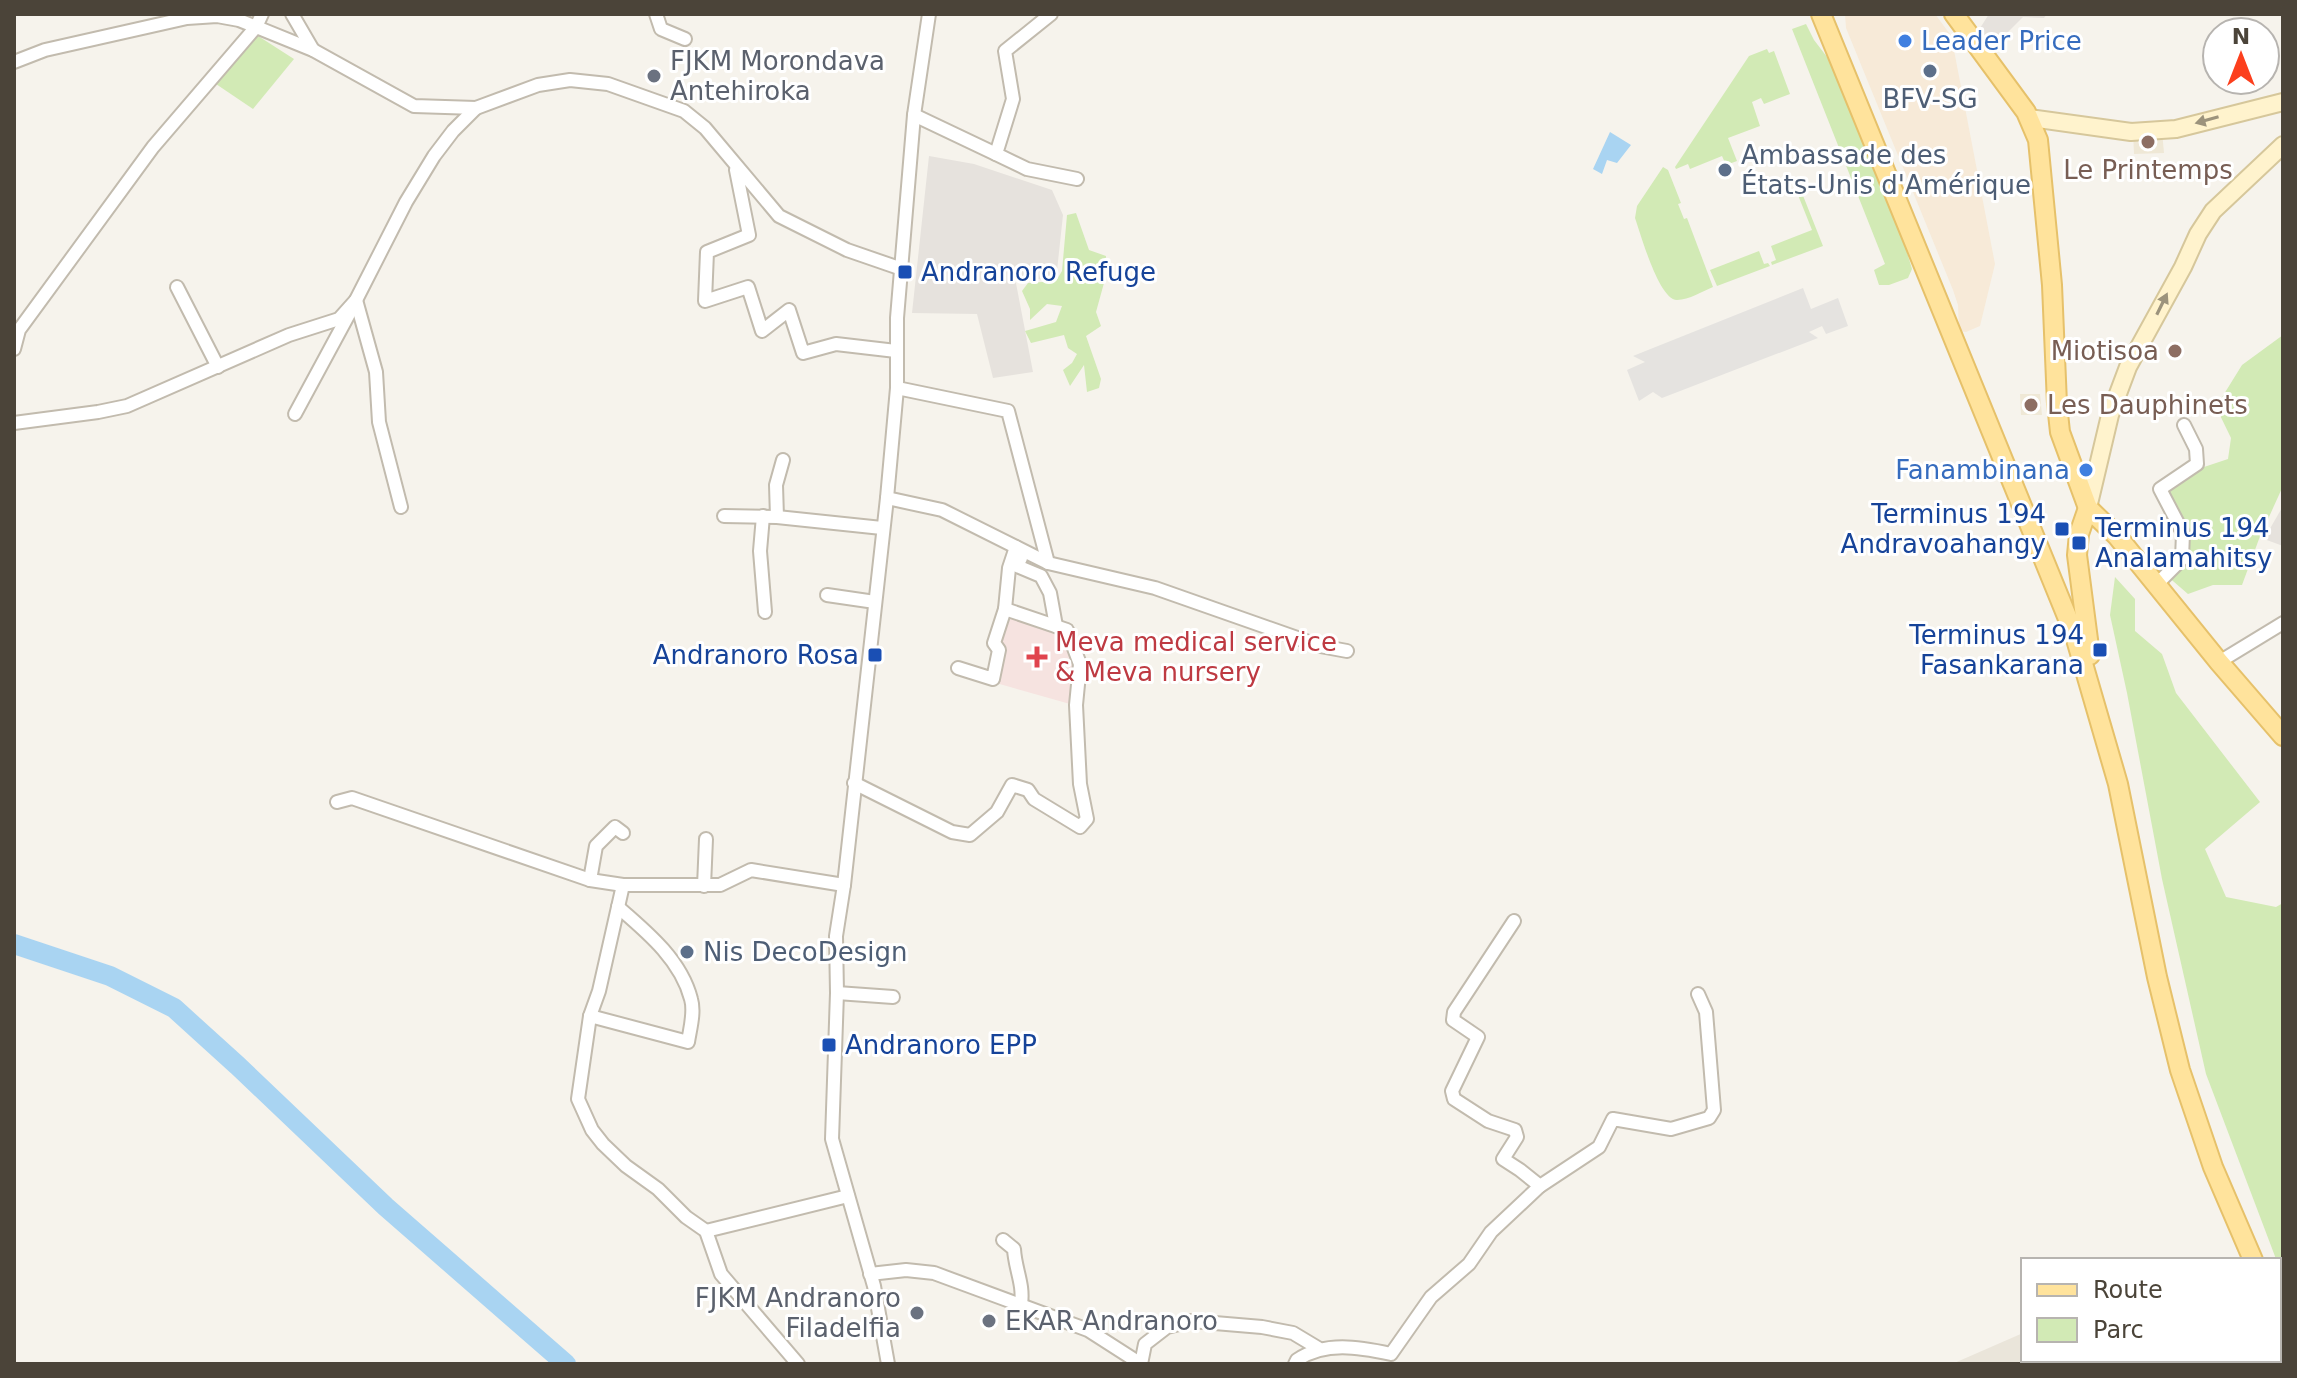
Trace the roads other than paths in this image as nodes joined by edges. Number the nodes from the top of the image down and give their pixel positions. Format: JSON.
{"nodes":[{"id":1,"x":262,"y":14,"type":"edge"},
{"id":2,"x":292,"y":14,"type":"edge"},
{"id":3,"x":656,"y":14,"type":"edge"},
{"id":4,"x":929,"y":14,"type":"edge"},
{"id":5,"x":1051,"y":14,"type":"edge"},
{"id":6,"x":1821,"y":14,"type":"edge"},
{"id":7,"x":1954,"y":14,"type":"edge"},
{"id":8,"x":256,"y":27,"type":"junction"},
{"id":9,"x":685,"y":39,"type":"dead end"},
{"id":10,"x":313,"y":50,"type":"junction"},
{"id":11,"x":14,"y":62,"type":"edge"},
{"id":12,"x":2283,"y":102,"type":"edge"},
{"id":13,"x":476,"y":108,"type":"junction"},
{"id":14,"x":914,"y":115,"type":"junction"},
{"id":15,"x":2030,"y":118,"type":"junction"},
{"id":16,"x":2283,"y":145,"type":"edge"},
{"id":17,"x":996,"y":154,"type":"junction"},
{"id":18,"x":735,"y":167,"type":"junction"},
{"id":19,"x":1077,"y":179,"type":"dead end"},
{"id":20,"x":902,"y":269,"type":"junction"},
{"id":21,"x":177,"y":287,"type":"dead end"},
{"id":22,"x":356,"y":300,"type":"junction"},
{"id":23,"x":14,"y":349,"type":"edge"},
{"id":24,"x":896,"y":351,"type":"junction"},
{"id":25,"x":218,"y":367,"type":"junction"},
{"id":26,"x":897,"y":388,"type":"junction"},
{"id":27,"x":295,"y":414,"type":"dead end"},
{"id":28,"x":14,"y":423,"type":"edge"},
{"id":29,"x":2184,"y":425,"type":"dead end"},
{"id":30,"x":783,"y":460,"type":"dead end"},
{"id":31,"x":887,"y":498,"type":"junction"},
{"id":32,"x":401,"y":507,"type":"dead end"},
{"id":33,"x":2088,"y":508,"type":"junction"},
{"id":34,"x":724,"y":516,"type":"dead end"},
{"id":35,"x":770,"y":516,"type":"junction"},
{"id":36,"x":882,"y":528,"type":"junction"},
{"id":37,"x":1016,"y":547,"type":"junction"},
{"id":38,"x":1048,"y":563,"type":"junction"},
{"id":39,"x":2157,"y":584,"type":"junction"},
{"id":40,"x":827,"y":595,"type":"dead end"},
{"id":41,"x":875,"y":602,"type":"junction"},
{"id":42,"x":1005,"y":609,"type":"junction"},
{"id":43,"x":765,"y":612,"type":"dead end"},
{"id":44,"x":2283,"y":623,"type":"edge"},
{"id":45,"x":1056,"y":626,"type":"junction"},
{"id":46,"x":1347,"y":651,"type":"dead end"},
{"id":47,"x":2219,"y":662,"type":"junction"},
{"id":48,"x":958,"y":668,"type":"dead end"},
{"id":49,"x":2096,"y":702,"type":"junction"},
{"id":50,"x":2283,"y":736,"type":"edge"},
{"id":51,"x":854,"y":783,"type":"junction"},
{"id":52,"x":337,"y":802,"type":"dead end"},
{"id":53,"x":623,"y":833,"type":"dead end"},
{"id":54,"x":706,"y":839,"type":"dead end"},
{"id":55,"x":590,"y":880,"type":"junction"},
{"id":56,"x":623,"y":885,"type":"junction"},
{"id":57,"x":844,"y":885,"type":"junction"},
{"id":58,"x":704,"y":886,"type":"junction"},
{"id":59,"x":618,"y":907,"type":"junction"},
{"id":60,"x":1514,"y":921,"type":"dead end"},
{"id":61,"x":837,"y":993,"type":"junction"},
{"id":62,"x":1698,"y":994,"type":"dead end"},
{"id":63,"x":893,"y":997,"type":"dead end"},
{"id":64,"x":590,"y":1016,"type":"junction"},
{"id":65,"x":1540,"y":1186,"type":"junction"},
{"id":66,"x":848,"y":1196,"type":"junction"},
{"id":67,"x":706,"y":1231,"type":"junction"},
{"id":68,"x":1003,"y":1240,"type":"dead end"},
{"id":69,"x":2252,"y":1258,"type":"edge"},
{"id":70,"x":870,"y":1274,"type":"junction"},
{"id":71,"x":1021,"y":1304,"type":"junction"},
{"id":72,"x":1318,"y":1348,"type":"junction"},
{"id":73,"x":798,"y":1364,"type":"edge"},
{"id":74,"x":888,"y":1364,"type":"edge"},
{"id":75,"x":1141,"y":1364,"type":"edge"},
{"id":76,"x":1295,"y":1364,"type":"edge"}],
"edges":[{"from":1,"to":8,"type":"street"},
{"from":2,"to":10,"type":"street"},
{"from":3,"to":9,"type":"street"},
{"from":4,"to":14,"type":"street"},
{"from":5,"to":17,"type":"street"},
{"from":6,"to":49,"type":"main road"},
{"from":7,"to":15,"type":"main road"},
{"from":8,"to":10,"type":"street"},
{"from":8,"to":11,"type":"street"},
{"from":8,"to":23,"type":"street"},
{"from":10,"to":13,"type":"street"},
{"from":12,"to":15,"type":"street","one_way":true},
{"from":13,"to":18,"type":"street"},
{"from":13,"to":22,"type":"street"},
{"from":14,"to":17,"type":"street"},
{"from":14,"to":20,"type":"street"},
{"from":15,"to":33,"type":"main road"},
{"from":33,"to":16,"type":"street","one_way":true},
{"from":17,"to":19,"type":"street"},
{"from":18,"to":20,"type":"street"},
{"from":18,"to":24,"type":"street"},
{"from":20,"to":24,"type":"street"},
{"from":21,"to":25,"type":"street"},
{"from":22,"to":25,"type":"street"},
{"from":22,"to":27,"type":"street"},
{"from":22,"to":32,"type":"street"},
{"from":24,"to":26,"type":"street"},
{"from":25,"to":28,"type":"street"},
{"from":26,"to":31,"type":"street"},
{"from":26,"to":38,"type":"street"},
{"from":29,"to":39,"type":"street"},
{"from":30,"to":35,"type":"street"},
{"from":31,"to":36,"type":"street"},
{"from":31,"to":37,"type":"street"},
{"from":33,"to":39,"type":"main road"},
{"from":33,"to":49,"type":"main road"},
{"from":34,"to":35,"type":"street"},
{"from":35,"to":36,"type":"street"},
{"from":35,"to":43,"type":"street"},
{"from":36,"to":41,"type":"street"},
{"from":37,"to":38,"type":"street"},
{"from":37,"to":42,"type":"street"},
{"from":37,"to":45,"type":"street"},
{"from":38,"to":46,"type":"street"},
{"from":39,"to":47,"type":"main road"},
{"from":40,"to":41,"type":"street"},
{"from":41,"to":51,"type":"street"},
{"from":42,"to":45,"type":"street"},
{"from":42,"to":48,"type":"street"},
{"from":44,"to":47,"type":"street"},
{"from":45,"to":51,"type":"street"},
{"from":47,"to":50,"type":"main road"},
{"from":49,"to":69,"type":"main road"},
{"from":51,"to":57,"type":"street"},
{"from":52,"to":55,"type":"street"},
{"from":53,"to":55,"type":"street"},
{"from":54,"to":58,"type":"street"},
{"from":55,"to":56,"type":"street"},
{"from":56,"to":58,"type":"street"},
{"from":56,"to":59,"type":"street"},
{"from":57,"to":58,"type":"street"},
{"from":57,"to":61,"type":"street"},
{"from":59,"to":64,"type":"street"},
{"from":59,"to":64,"type":"street"},
{"from":60,"to":65,"type":"street"},
{"from":61,"to":63,"type":"street"},
{"from":61,"to":66,"type":"street"},
{"from":62,"to":65,"type":"street"},
{"from":64,"to":67,"type":"street"},
{"from":65,"to":72,"type":"street"},
{"from":66,"to":67,"type":"street"},
{"from":66,"to":70,"type":"street"},
{"from":67,"to":73,"type":"street"},
{"from":68,"to":71,"type":"street"},
{"from":70,"to":71,"type":"street"},
{"from":70,"to":74,"type":"street"},
{"from":71,"to":75,"type":"street"},
{"from":72,"to":75,"type":"street"},
{"from":72,"to":76,"type":"street"}]}
